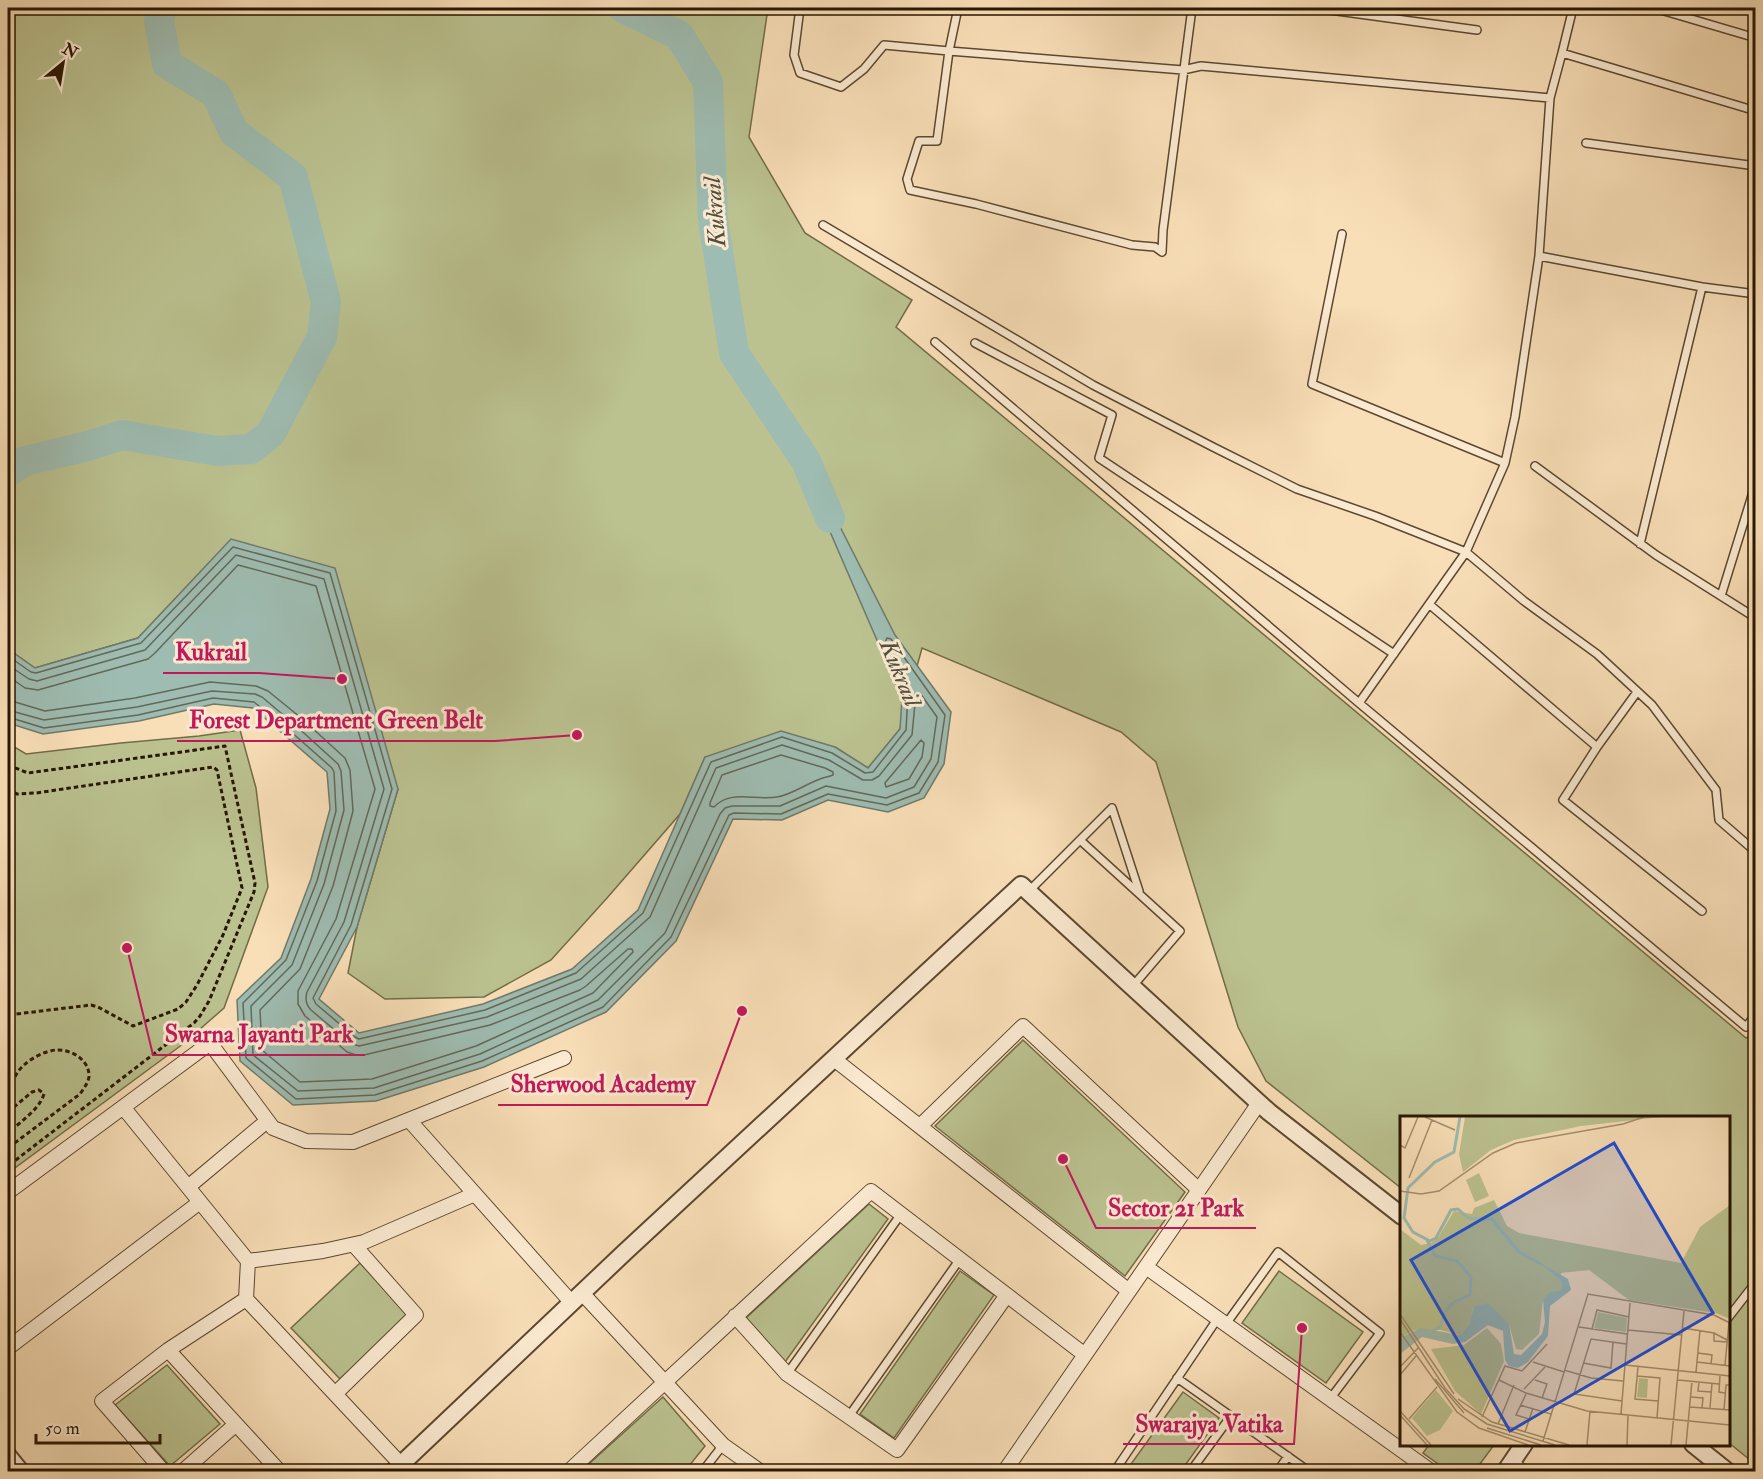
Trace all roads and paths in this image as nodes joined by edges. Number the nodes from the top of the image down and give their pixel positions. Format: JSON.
{"nodes":[{"id":1,"x":800,"y":8,"type":"edge"},
{"id":2,"x":958,"y":8,"type":"edge"},
{"id":3,"x":1192,"y":8,"type":"edge"},
{"id":4,"x":1315,"y":8,"type":"edge"},
{"id":5,"x":1573,"y":8,"type":"edge"},
{"id":6,"x":1654,"y":8,"type":"edge"},
{"id":7,"x":1477,"y":30,"type":"dead end"},
{"id":8,"x":1755,"y":38,"type":"edge"},
{"id":9,"x":949,"y":51,"type":"junction"},
{"id":10,"x":1562,"y":53,"type":"junction"},
{"id":11,"x":1183,"y":70,"type":"junction"},
{"id":12,"x":1550,"y":98,"type":"junction"},
{"id":13,"x":1755,"y":111,"type":"edge"},
{"id":14,"x":1586,"y":142,"type":"dead end"},
{"id":15,"x":1755,"y":166,"type":"edge"},
{"id":16,"x":823,"y":225,"type":"dead end"},
{"id":17,"x":1342,"y":234,"type":"dead end"},
{"id":18,"x":1539,"y":256,"type":"junction"},
{"id":19,"x":1701,"y":287,"type":"junction"},
{"id":20,"x":1755,"y":294,"type":"edge"},
{"id":21,"x":935,"y":342,"type":"dead end"},
{"id":22,"x":975,"y":344,"type":"dead end"},
{"id":23,"x":1505,"y":463,"type":"junction"},
{"id":24,"x":1535,"y":466,"type":"dead end"},
{"id":25,"x":1755,"y":481,"type":"edge"},
{"id":26,"x":1753,"y":504,"type":"edge"},
{"id":27,"x":1640,"y":544,"type":"junction"},
{"id":28,"x":1466,"y":552,"type":"junction"},
{"id":29,"x":1721,"y":596,"type":"junction"},
{"id":30,"x":1429,"y":604,"type":"junction"},
{"id":31,"x":1755,"y":618,"type":"edge"},
{"id":32,"x":1394,"y":654,"type":"junction"},
{"id":33,"x":1638,"y":692,"type":"junction"},
{"id":34,"x":1359,"y":703,"type":"junction"},
{"id":35,"x":1597,"y":747,"type":"junction"},
{"id":36,"x":8,"y":765,"type":"edge"},
{"id":37,"x":8,"y":789,"type":"edge"},
{"id":38,"x":1080,"y":840,"type":"junction"},
{"id":39,"x":1755,"y":852,"type":"edge"},
{"id":40,"x":1028,"y":892,"type":"junction"},
{"id":41,"x":1140,"y":894,"type":"junction"},
{"id":42,"x":1702,"y":911,"type":"dead end"},
{"id":43,"x":1132,"y":987,"type":"junction"},
{"id":44,"x":1755,"y":1014,"type":"edge"},
{"id":45,"x":8,"y":1015,"type":"edge"},
{"id":46,"x":564,"y":1058,"type":"dead end"},
{"id":47,"x":834,"y":1059,"type":"junction"},
{"id":48,"x":8,"y":1090,"type":"edge"},
{"id":49,"x":8,"y":1099,"type":"edge"},
{"id":50,"x":1259,"y":1103,"type":"junction"},
{"id":51,"x":123,"y":1107,"type":"junction"},
{"id":52,"x":13,"y":1108,"type":"junction"},
{"id":53,"x":8,"y":1112,"type":"edge"},
{"id":54,"x":267,"y":1120,"type":"junction"},
{"id":55,"x":409,"y":1120,"type":"junction"},
{"id":56,"x":920,"y":1126,"type":"junction"},
{"id":57,"x":8,"y":1132,"type":"edge"},
{"id":58,"x":8,"y":1148,"type":"edge"},
{"id":59,"x":8,"y":1166,"type":"edge"},
{"id":60,"x":188,"y":1187,"type":"junction"},
{"id":61,"x":1199,"y":1190,"type":"junction"},
{"id":62,"x":8,"y":1192,"type":"edge"},
{"id":63,"x":475,"y":1194,"type":"junction"},
{"id":64,"x":200,"y":1202,"type":"junction"},
{"id":65,"x":901,"y":1214,"type":"junction"},
{"id":66,"x":1400,"y":1215,"type":"edge"},
{"id":67,"x":354,"y":1245,"type":"junction"},
{"id":68,"x":960,"y":1259,"type":"junction"},
{"id":69,"x":248,"y":1261,"type":"junction"},
{"id":70,"x":1146,"y":1267,"type":"junction"},
{"id":71,"x":1755,"y":1282,"type":"edge"},
{"id":72,"x":1129,"y":1291,"type":"junction"},
{"id":73,"x":1007,"y":1295,"type":"junction"},
{"id":74,"x":577,"y":1298,"type":"junction"},
{"id":75,"x":246,"y":1299,"type":"junction"},
{"id":76,"x":1730,"y":1315,"type":"edge"},
{"id":77,"x":735,"y":1316,"type":"junction"},
{"id":78,"x":1222,"y":1322,"type":"junction"},
{"id":79,"x":8,"y":1348,"type":"edge"},
{"id":80,"x":168,"y":1350,"type":"junction"},
{"id":81,"x":1085,"y":1355,"type":"junction"},
{"id":82,"x":787,"y":1374,"type":"junction"},
{"id":83,"x":1177,"y":1378,"type":"junction"},
{"id":84,"x":664,"y":1382,"type":"junction"},
{"id":85,"x":335,"y":1394,"type":"junction"},
{"id":86,"x":1330,"y":1399,"type":"junction"},
{"id":87,"x":849,"y":1416,"type":"junction"},
{"id":88,"x":1231,"y":1416,"type":"junction"},
{"id":89,"x":236,"y":1424,"type":"junction"},
{"id":90,"x":1400,"y":1443,"type":"edge"},
{"id":91,"x":723,"y":1445,"type":"junction"},
{"id":92,"x":1523,"y":1446,"type":"edge"},
{"id":93,"x":1696,"y":1446,"type":"edge"},
{"id":94,"x":1409,"y":1449,"type":"edge"},
{"id":95,"x":8,"y":1456,"type":"edge"},
{"id":96,"x":1288,"y":1456,"type":"junction"},
{"id":97,"x":401,"y":1469,"type":"edge"},
{"id":98,"x":1513,"y":1469,"type":"edge"},
{"id":99,"x":21,"y":1472,"type":"edge"},
{"id":100,"x":164,"y":1472,"type":"edge"},
{"id":101,"x":182,"y":1472,"type":"edge"},
{"id":102,"x":280,"y":1472,"type":"edge"},
{"id":103,"x":568,"y":1472,"type":"edge"},
{"id":104,"x":702,"y":1472,"type":"edge"},
{"id":105,"x":761,"y":1472,"type":"edge"},
{"id":106,"x":1004,"y":1472,"type":"edge"},
{"id":107,"x":1114,"y":1472,"type":"edge"},
{"id":108,"x":1190,"y":1472,"type":"edge"},
{"id":109,"x":1277,"y":1472,"type":"edge"},
{"id":110,"x":1310,"y":1472,"type":"edge"},
{"id":111,"x":1432,"y":1472,"type":"edge"},
{"id":112,"x":1728,"y":1472,"type":"edge"}],
"edges":[{"from":1,"to":9,"type":"lane"},
{"from":2,"to":9,"type":"lane"},
{"from":3,"to":11,"type":"lane"},
{"from":4,"to":7,"type":"lane"},
{"from":5,"to":10,"type":"lane"},
{"from":6,"to":8,"type":"lane"},
{"from":9,"to":11,"type":"lane"},
{"from":9,"to":11,"type":"lane"},
{"from":10,"to":12,"type":"lane"},
{"from":10,"to":13,"type":"lane"},
{"from":11,"to":12,"type":"lane"},
{"from":12,"to":18,"type":"lane"},
{"from":14,"to":15,"type":"lane"},
{"from":16,"to":28,"type":"lane"},
{"from":17,"to":23,"type":"lane"},
{"from":18,"to":19,"type":"lane"},
{"from":18,"to":23,"type":"lane"},
{"from":19,"to":20,"type":"lane"},
{"from":19,"to":27,"type":"lane"},
{"from":21,"to":34,"type":"lane"},
{"from":22,"to":32,"type":"lane"},
{"from":23,"to":28,"type":"lane"},
{"from":24,"to":27,"type":"lane"},
{"from":25,"to":26,"type":"lane"},
{"from":26,"to":29,"type":"lane"},
{"from":27,"to":29,"type":"lane"},
{"from":28,"to":30,"type":"lane"},
{"from":28,"to":33,"type":"lane"},
{"from":29,"to":31,"type":"lane"},
{"from":30,"to":32,"type":"lane"},
{"from":30,"to":35,"type":"lane"},
{"from":32,"to":34,"type":"lane"},
{"from":33,"to":35,"type":"lane"},
{"from":33,"to":39,"type":"lane"},
{"from":34,"to":44,"type":"lane"},
{"from":35,"to":42,"type":"lane"},
{"from":36,"to":59,"type":"path"},
{"from":37,"to":45,"type":"path"},
{"from":38,"to":40,"type":"lane"},
{"from":38,"to":41,"type":"lane"},
{"from":38,"to":41,"type":"lane"},
{"from":40,"to":43,"type":"street"},
{"from":40,"to":47,"type":"street"},
{"from":41,"to":43,"type":"lane"},
{"from":43,"to":50,"type":"street"},
{"from":46,"to":55,"type":"street"},
{"from":47,"to":56,"type":"street"},
{"from":47,"to":74,"type":"street"},
{"from":48,"to":58,"type":"path"},
{"from":49,"to":52,"type":"path"},
{"from":50,"to":61,"type":"street"},
{"from":50,"to":66,"type":"street"},
{"from":51,"to":54,"type":"street"},
{"from":51,"to":60,"type":"street"},
{"from":51,"to":62,"type":"street"},
{"from":52,"to":53,"type":"path"},
{"from":52,"to":57,"type":"path"},
{"from":54,"to":55,"type":"street"},
{"from":54,"to":60,"type":"street"},
{"from":55,"to":63,"type":"street"},
{"from":56,"to":61,"type":"street"},
{"from":56,"to":72,"type":"street"},
{"from":60,"to":64,"type":"street"},
{"from":61,"to":70,"type":"street"},
{"from":63,"to":67,"type":"street"},
{"from":63,"to":74,"type":"street"},
{"from":64,"to":69,"type":"street"},
{"from":64,"to":79,"type":"street"},
{"from":65,"to":68,"type":"street"},
{"from":65,"to":77,"type":"street"},
{"from":65,"to":82,"type":"lane"},
{"from":67,"to":69,"type":"street"},
{"from":67,"to":85,"type":"street"},
{"from":68,"to":73,"type":"street"},
{"from":68,"to":87,"type":"lane"},
{"from":69,"to":75,"type":"street"},
{"from":70,"to":72,"type":"street"},
{"from":70,"to":78,"type":"street"},
{"from":71,"to":76,"type":"lane"},
{"from":72,"to":81,"type":"street"},
{"from":73,"to":81,"type":"street"},
{"from":73,"to":87,"type":"street"},
{"from":74,"to":84,"type":"street"},
{"from":74,"to":97,"type":"street"},
{"from":75,"to":80,"type":"street"},
{"from":75,"to":85,"type":"street"},
{"from":77,"to":82,"type":"street"},
{"from":77,"to":84,"type":"street"},
{"from":78,"to":83,"type":"lane"},
{"from":78,"to":86,"type":"street"},
{"from":78,"to":86,"type":"lane"},
{"from":80,"to":89,"type":"street"},
{"from":80,"to":100,"type":"street"},
{"from":81,"to":106,"type":"street"},
{"from":82,"to":87,"type":"street"},
{"from":83,"to":88,"type":"lane"},
{"from":83,"to":107,"type":"lane"},
{"from":84,"to":91,"type":"street"},
{"from":84,"to":103,"type":"street"},
{"from":85,"to":97,"type":"street"},
{"from":86,"to":90,"type":"street"},
{"from":88,"to":96,"type":"lane"},
{"from":88,"to":108,"type":"lane"},
{"from":89,"to":101,"type":"street"},
{"from":89,"to":102,"type":"street"},
{"from":91,"to":104,"type":"lane"},
{"from":91,"to":105,"type":"street"},
{"from":92,"to":98,"type":"street"},
{"from":93,"to":112,"type":"street"},
{"from":94,"to":111,"type":"street"},
{"from":95,"to":99,"type":"street"},
{"from":96,"to":109,"type":"lane"},
{"from":96,"to":110,"type":"lane"}]}
